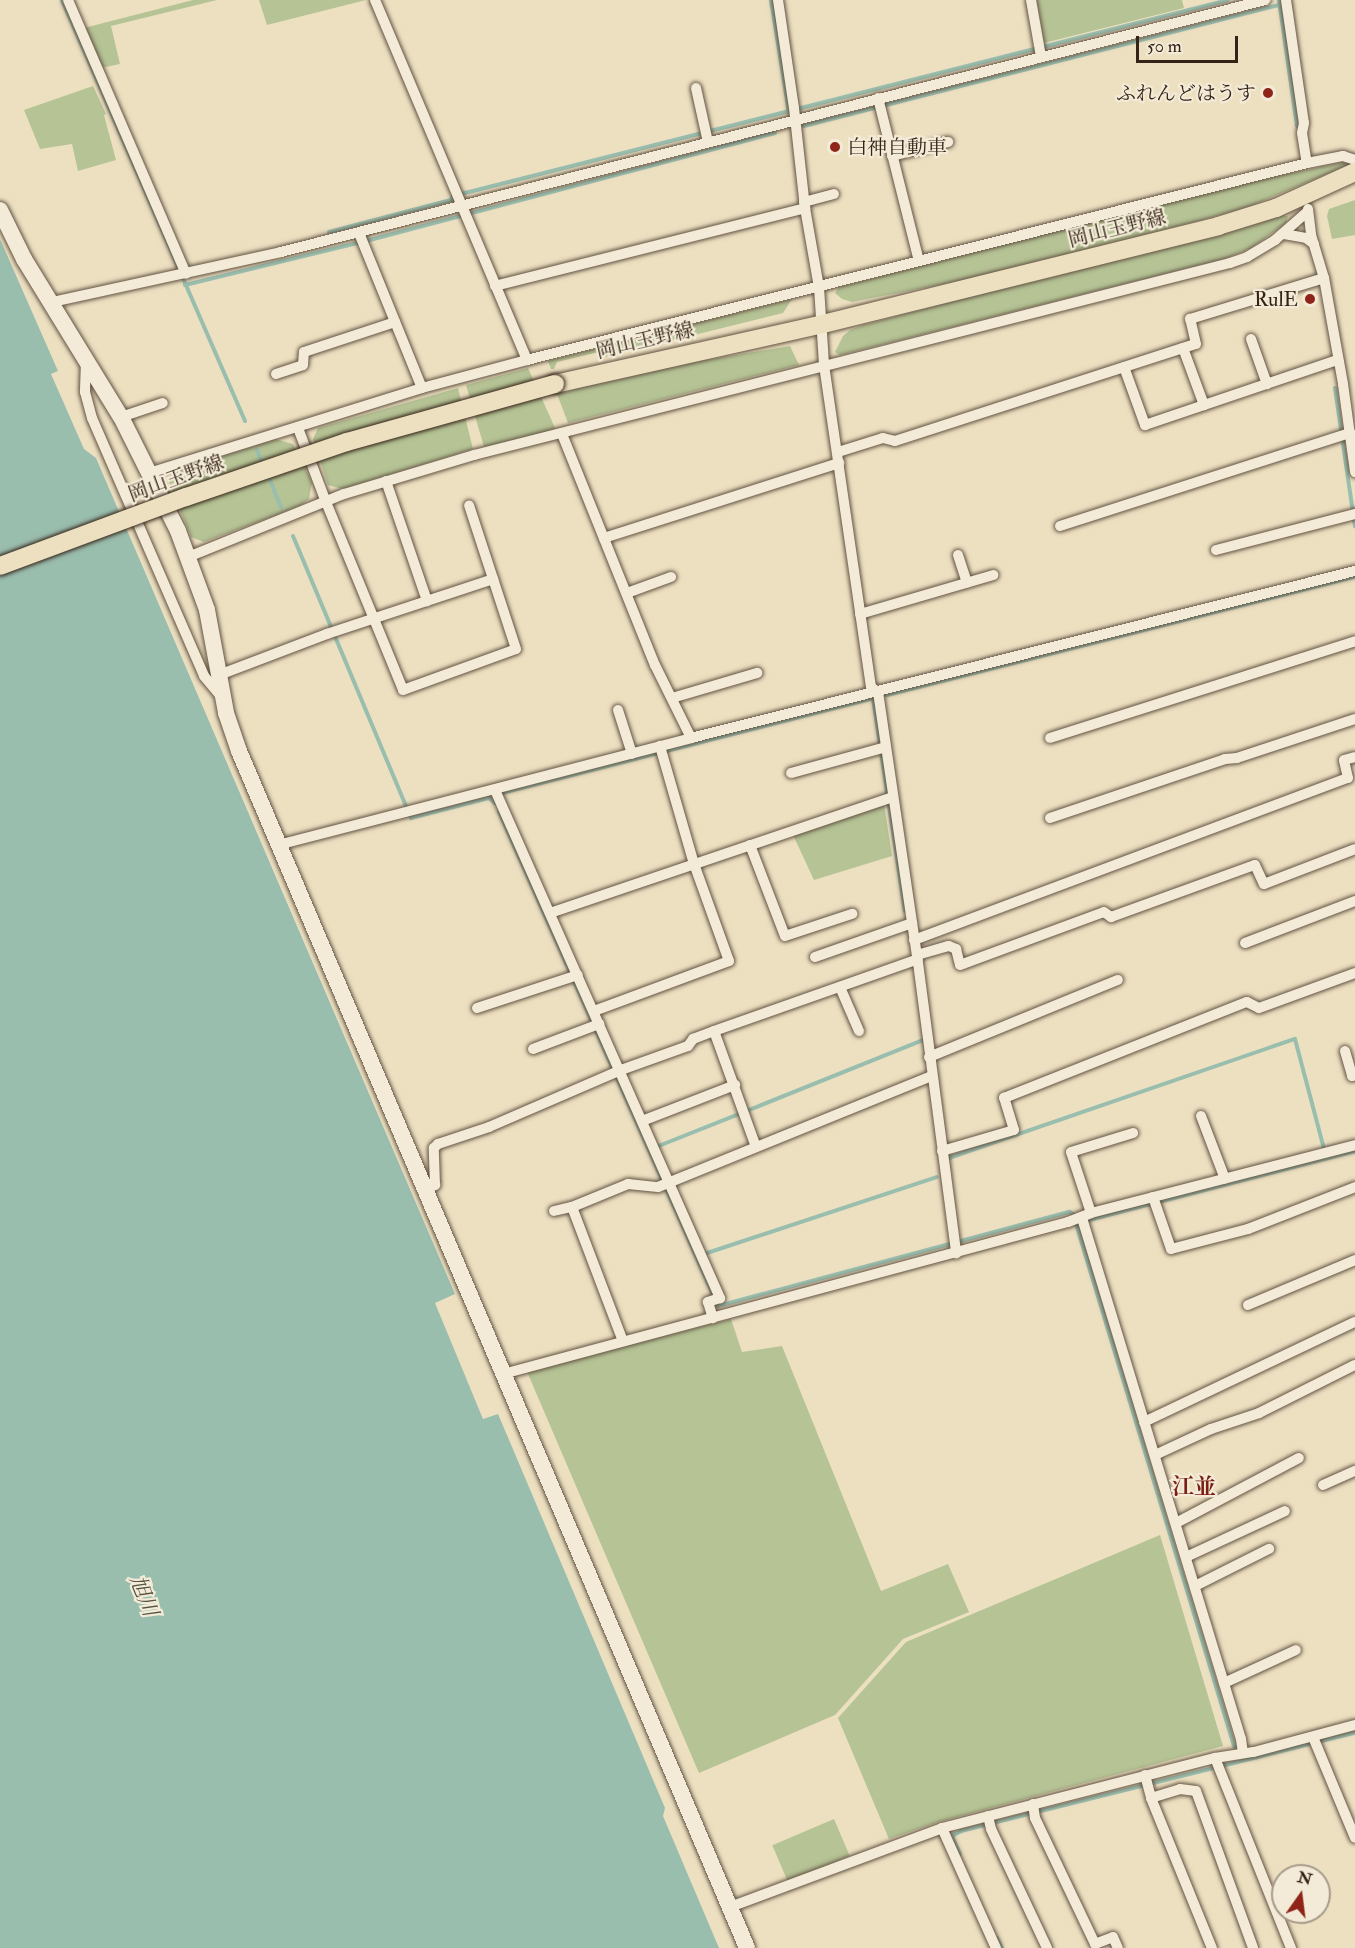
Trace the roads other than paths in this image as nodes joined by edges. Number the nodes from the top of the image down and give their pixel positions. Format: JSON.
{"nodes":[{"id":1,"x":68,"y":0,"type":"edge"},
{"id":2,"x":388,"y":0,"type":"edge"},
{"id":3,"x":778,"y":0,"type":"edge"},
{"id":4,"x":1031,"y":0,"type":"edge"},
{"id":5,"x":1265,"y":0,"type":"edge"},
{"id":6,"x":1286,"y":0,"type":"edge"},
{"id":7,"x":376,"y":2,"type":"edge"},
{"id":8,"x":1040,"y":51,"type":"junction"},
{"id":9,"x":696,"y":88,"type":"dead end"},
{"id":10,"x":879,"y":104,"type":"junction"},
{"id":11,"x":795,"y":113,"type":"junction"},
{"id":12,"x":707,"y":136,"type":"junction"},
{"id":13,"x":948,"y":142,"type":"dead end"},
{"id":14,"x":892,"y":156,"type":"junction"},
{"id":15,"x":1355,"y":160,"type":"edge"},
{"id":16,"x":1307,"y":163,"type":"junction"},
{"id":17,"x":1355,"y":172,"type":"edge"},
{"id":18,"x":834,"y":194,"type":"dead end"},
{"id":19,"x":1310,"y":194,"type":"junction"},
{"id":20,"x":461,"y":205,"type":"junction"},
{"id":21,"x":804,"y":205,"type":"junction"},
{"id":22,"x":0,"y":210,"type":"edge"},
{"id":23,"x":1307,"y":212,"type":"junction"},
{"id":24,"x":1284,"y":234,"type":"junction"},
{"id":25,"x":361,"y":239,"type":"junction"},
{"id":26,"x":1314,"y":244,"type":"junction"},
{"id":27,"x":919,"y":261,"type":"junction"},
{"id":28,"x":182,"y":275,"type":"junction"},
{"id":29,"x":1324,"y":278,"type":"junction"},
{"id":30,"x":495,"y":286,"type":"junction"},
{"id":31,"x":819,"y":287,"type":"junction"},
{"id":32,"x":52,"y":302,"type":"junction"},
{"id":33,"x":395,"y":322,"type":"junction"},
{"id":34,"x":823,"y":324,"type":"junction"},
{"id":35,"x":1251,"y":339,"type":"dead end"},
{"id":36,"x":1184,"y":348,"type":"junction"},
{"id":37,"x":86,"y":358,"type":"junction"},
{"id":38,"x":526,"y":360,"type":"junction"},
{"id":39,"x":1337,"y":360,"type":"junction"},
{"id":40,"x":824,"y":365,"type":"junction"},
{"id":41,"x":1124,"y":367,"type":"junction"},
{"id":42,"x":276,"y":374,"type":"dead end"},
{"id":43,"x":1267,"y":384,"type":"junction"},
{"id":44,"x":422,"y":388,"type":"junction"},
{"id":45,"x":163,"y":403,"type":"dead end"},
{"id":46,"x":1204,"y":405,"type":"junction"},
{"id":47,"x":121,"y":417,"type":"junction"},
{"id":48,"x":298,"y":428,"type":"junction"},
{"id":49,"x":562,"y":434,"type":"junction"},
{"id":50,"x":1343,"y":435,"type":"junction"},
{"id":51,"x":838,"y":458,"type":"junction"},
{"id":52,"x":1355,"y":472,"type":"edge"},
{"id":53,"x":149,"y":473,"type":"junction"},
{"id":54,"x":386,"y":481,"type":"junction"},
{"id":55,"x":326,"y":502,"type":"junction"},
{"id":56,"x":469,"y":505,"type":"dead end"},
{"id":57,"x":1351,"y":515,"type":"edge"},
{"id":58,"x":1060,"y":526,"type":"dead end"},
{"id":59,"x":604,"y":538,"type":"junction"},
{"id":60,"x":1216,"y":550,"type":"dead end"},
{"id":61,"x":958,"y":555,"type":"dead end"},
{"id":62,"x":188,"y":557,"type":"junction"},
{"id":63,"x":0,"y":566,"type":"edge"},
{"id":64,"x":1355,"y":571,"type":"edge"},
{"id":65,"x":993,"y":575,"type":"dead end"},
{"id":66,"x":671,"y":577,"type":"dead end"},
{"id":67,"x":493,"y":579,"type":"junction"},
{"id":68,"x":967,"y":583,"type":"junction"},
{"id":69,"x":627,"y":593,"type":"junction"},
{"id":70,"x":427,"y":601,"type":"junction"},
{"id":71,"x":861,"y":614,"type":"junction"},
{"id":72,"x":375,"y":618,"type":"junction"},
{"id":73,"x":1355,"y":641,"type":"edge"},
{"id":74,"x":758,"y":673,"type":"dead end"},
{"id":75,"x":219,"y":675,"type":"junction"},
{"id":76,"x":878,"y":692,"type":"junction"},
{"id":77,"x":672,"y":698,"type":"junction"},
{"id":78,"x":224,"y":700,"type":"junction"},
{"id":79,"x":618,"y":710,"type":"dead end"},
{"id":80,"x":1355,"y":719,"type":"edge"},
{"id":81,"x":691,"y":738,"type":"junction"},
{"id":82,"x":1050,"y":738,"type":"dead end"},
{"id":83,"x":881,"y":748,"type":"junction"},
{"id":84,"x":662,"y":750,"type":"junction"},
{"id":85,"x":632,"y":754,"type":"junction"},
{"id":86,"x":1355,"y":757,"type":"edge"},
{"id":87,"x":791,"y":773,"type":"dead end"},
{"id":88,"x":496,"y":793,"type":"junction"},
{"id":89,"x":889,"y":797,"type":"junction"},
{"id":90,"x":1050,"y":818,"type":"dead end"},
{"id":91,"x":278,"y":845,"type":"junction"},
{"id":92,"x":750,"y":845,"type":"junction"},
{"id":93,"x":1355,"y":849,"type":"edge"},
{"id":94,"x":694,"y":864,"type":"junction"},
{"id":95,"x":1355,"y":901,"type":"edge"},
{"id":96,"x":550,"y":913,"type":"junction"},
{"id":97,"x":852,"y":914,"type":"dead end"},
{"id":98,"x":908,"y":924,"type":"junction"},
{"id":99,"x":914,"y":939,"type":"junction"},
{"id":100,"x":1245,"y":943,"type":"dead end"},
{"id":101,"x":815,"y":957,"type":"dead end"},
{"id":102,"x":915,"y":959,"type":"junction"},
{"id":103,"x":1355,"y":973,"type":"edge"},
{"id":104,"x":577,"y":976,"type":"junction"},
{"id":105,"x":1118,"y":980,"type":"dead end"},
{"id":106,"x":840,"y":987,"type":"junction"},
{"id":107,"x":477,"y":1008,"type":"dead end"},
{"id":108,"x":594,"y":1011,"type":"junction"},
{"id":109,"x":597,"y":1025,"type":"junction"},
{"id":110,"x":714,"y":1031,"type":"junction"},
{"id":111,"x":859,"y":1031,"type":"dead end"},
{"id":112,"x":532,"y":1049,"type":"dead end"},
{"id":113,"x":1345,"y":1051,"type":"dead end"},
{"id":114,"x":929,"y":1057,"type":"junction"},
{"id":115,"x":616,"y":1073,"type":"junction"},
{"id":116,"x":1355,"y":1075,"type":"edge"},
{"id":117,"x":931,"y":1076,"type":"junction"},
{"id":118,"x":735,"y":1085,"type":"junction"},
{"id":119,"x":1201,"y":1116,"type":"dead end"},
{"id":120,"x":642,"y":1120,"type":"junction"},
{"id":121,"x":1133,"y":1133,"type":"dead end"},
{"id":122,"x":1355,"y":1145,"type":"edge"},
{"id":123,"x":756,"y":1147,"type":"junction"},
{"id":124,"x":942,"y":1151,"type":"junction"},
{"id":125,"x":1225,"y":1179,"type":"junction"},
{"id":126,"x":664,"y":1184,"type":"junction"},
{"id":127,"x":1355,"y":1187,"type":"edge"},
{"id":128,"x":424,"y":1191,"type":"junction"},
{"id":129,"x":1154,"y":1201,"type":"junction"},
{"id":130,"x":572,"y":1207,"type":"junction"},
{"id":131,"x":554,"y":1211,"type":"dead end"},
{"id":132,"x":1081,"y":1218,"type":"junction"},
{"id":133,"x":954,"y":1246,"type":"junction"},
{"id":134,"x":1355,"y":1260,"type":"edge"},
{"id":135,"x":1248,"y":1305,"type":"dead end"},
{"id":136,"x":712,"y":1318,"type":"junction"},
{"id":137,"x":1355,"y":1322,"type":"edge"},
{"id":138,"x":623,"y":1341,"type":"junction"},
{"id":139,"x":1355,"y":1365,"type":"edge"},
{"id":140,"x":503,"y":1374,"type":"junction"},
{"id":141,"x":1144,"y":1422,"type":"junction"},
{"id":142,"x":1155,"y":1455,"type":"junction"},
{"id":143,"x":1299,"y":1458,"type":"dead end"},
{"id":144,"x":1355,"y":1471,"type":"edge"},
{"id":145,"x":1323,"y":1485,"type":"dead end"},
{"id":146,"x":1285,"y":1511,"type":"dead end"},
{"id":147,"x":1176,"y":1523,"type":"junction"},
{"id":148,"x":1269,"y":1549,"type":"dead end"},
{"id":149,"x":1186,"y":1557,"type":"junction"},
{"id":150,"x":1195,"y":1586,"type":"junction"},
{"id":151,"x":1296,"y":1650,"type":"dead end"},
{"id":152,"x":1224,"y":1683,"type":"junction"},
{"id":153,"x":1355,"y":1725,"type":"edge"},
{"id":154,"x":1314,"y":1741,"type":"junction"},
{"id":155,"x":1243,"y":1752,"type":"junction"},
{"id":156,"x":1217,"y":1764,"type":"junction"},
{"id":157,"x":1177,"y":1778,"type":"junction"},
{"id":158,"x":1148,"y":1785,"type":"junction"},
{"id":159,"x":1034,"y":1810,"type":"junction"},
{"id":160,"x":989,"y":1821,"type":"junction"},
{"id":161,"x":942,"y":1828,"type":"junction"},
{"id":162,"x":1355,"y":1838,"type":"edge"},
{"id":163,"x":730,"y":1907,"type":"junction"},
{"id":164,"x":747,"y":1948,"type":"edge"},
{"id":165,"x":996,"y":1948,"type":"edge"},
{"id":166,"x":1047,"y":1948,"type":"edge"},
{"id":167,"x":1118,"y":1948,"type":"edge"},
{"id":168,"x":1212,"y":1948,"type":"edge"},
{"id":169,"x":1253,"y":1948,"type":"edge"},
{"id":170,"x":1291,"y":1948,"type":"edge"}],
"edges":[{"from":1,"to":28,"type":"street"},
{"from":2,"to":7,"type":"street"},
{"from":3,"to":11,"type":"street"},
{"from":4,"to":8,"type":"street"},
{"from":5,"to":8,"type":"street"},
{"from":6,"to":16,"type":"street"},
{"from":7,"to":20,"type":"street"},
{"from":8,"to":10,"type":"street"},
{"from":9,"to":12,"type":"street"},
{"from":10,"to":11,"type":"street"},
{"from":10,"to":14,"type":"street"},
{"from":11,"to":12,"type":"street"},
{"from":11,"to":21,"type":"street"},
{"from":12,"to":20,"type":"street"},
{"from":13,"to":14,"type":"street"},
{"from":14,"to":27,"type":"street"},
{"from":15,"to":16,"type":"street"},
{"from":16,"to":27,"type":"street"},
{"from":17,"to":19,"type":"main road","name":"岡山玉野線"},
{"from":18,"to":21,"type":"street"},
{"from":19,"to":23,"type":"street"},
{"from":19,"to":34,"type":"main road","name":"岡山玉野線"},
{"from":20,"to":25,"type":"street"},
{"from":20,"to":30,"type":"street"},
{"from":21,"to":30,"type":"street"},
{"from":21,"to":31,"type":"street"},
{"from":22,"to":32,"type":"street"},
{"from":23,"to":24,"type":"street"},
{"from":23,"to":26,"type":"street"},
{"from":24,"to":26,"type":"street"},
{"from":24,"to":40,"type":"street"},
{"from":25,"to":28,"type":"street"},
{"from":25,"to":33,"type":"street"},
{"from":26,"to":29,"type":"street"},
{"from":27,"to":31,"type":"street"},
{"from":28,"to":32,"type":"street"},
{"from":29,"to":36,"type":"street"},
{"from":29,"to":39,"type":"street"},
{"from":30,"to":38,"type":"street"},
{"from":31,"to":34,"type":"street"},
{"from":31,"to":38,"type":"street"},
{"from":32,"to":37,"type":"street"},
{"from":33,"to":42,"type":"street"},
{"from":33,"to":44,"type":"street"},
{"from":34,"to":40,"type":"street"},
{"from":34,"to":63,"type":"main road","name":"岡山玉野線","bridge":true},
{"from":35,"to":43,"type":"street"},
{"from":36,"to":41,"type":"street"},
{"from":36,"to":46,"type":"street"},
{"from":37,"to":47,"type":"street"},
{"from":37,"to":78,"type":"street"},
{"from":38,"to":44,"type":"street"},
{"from":39,"to":43,"type":"street"},
{"from":39,"to":50,"type":"street"},
{"from":40,"to":49,"type":"street"},
{"from":40,"to":51,"type":"street"},
{"from":41,"to":46,"type":"street"},
{"from":41,"to":51,"type":"street"},
{"from":43,"to":46,"type":"street"},
{"from":44,"to":48,"type":"street"},
{"from":45,"to":47,"type":"street"},
{"from":47,"to":53,"type":"street"},
{"from":48,"to":53,"type":"street"},
{"from":48,"to":55,"type":"street"},
{"from":49,"to":54,"type":"street"},
{"from":49,"to":59,"type":"street"},
{"from":50,"to":52,"type":"street"},
{"from":50,"to":58,"type":"street"},
{"from":51,"to":59,"type":"street"},
{"from":51,"to":71,"type":"street"},
{"from":53,"to":62,"type":"street"},
{"from":54,"to":55,"type":"street"},
{"from":54,"to":70,"type":"street"},
{"from":55,"to":62,"type":"street"},
{"from":55,"to":72,"type":"street"},
{"from":56,"to":67,"type":"street"},
{"from":57,"to":60,"type":"street"},
{"from":59,"to":69,"type":"street"},
{"from":61,"to":68,"type":"street"},
{"from":62,"to":75,"type":"street"},
{"from":64,"to":76,"type":"street"},
{"from":65,"to":68,"type":"street"},
{"from":66,"to":69,"type":"street"},
{"from":67,"to":70,"type":"street"},
{"from":67,"to":72,"type":"street"},
{"from":68,"to":71,"type":"street"},
{"from":69,"to":77,"type":"street"},
{"from":70,"to":72,"type":"street"},
{"from":71,"to":76,"type":"street"},
{"from":72,"to":75,"type":"street"},
{"from":73,"to":82,"type":"street"},
{"from":74,"to":77,"type":"street"},
{"from":75,"to":78,"type":"street"},
{"from":76,"to":81,"type":"street"},
{"from":76,"to":83,"type":"street"},
{"from":77,"to":81,"type":"street"},
{"from":78,"to":91,"type":"street"},
{"from":79,"to":85,"type":"street"},
{"from":80,"to":90,"type":"street"},
{"from":81,"to":84,"type":"street"},
{"from":83,"to":87,"type":"street"},
{"from":83,"to":89,"type":"street"},
{"from":84,"to":85,"type":"street"},
{"from":84,"to":94,"type":"street"},
{"from":85,"to":88,"type":"street"},
{"from":86,"to":99,"type":"street"},
{"from":88,"to":91,"type":"street"},
{"from":88,"to":96,"type":"street"},
{"from":89,"to":92,"type":"street"},
{"from":89,"to":98,"type":"street"},
{"from":91,"to":128,"type":"street"},
{"from":92,"to":94,"type":"street"},
{"from":92,"to":97,"type":"street"},
{"from":93,"to":102,"type":"street"},
{"from":94,"to":96,"type":"street"},
{"from":94,"to":108,"type":"street"},
{"from":95,"to":100,"type":"street"},
{"from":96,"to":104,"type":"street"},
{"from":98,"to":99,"type":"street"},
{"from":98,"to":101,"type":"street"},
{"from":99,"to":102,"type":"street"},
{"from":102,"to":106,"type":"street"},
{"from":102,"to":114,"type":"street"},
{"from":103,"to":124,"type":"street"},
{"from":104,"to":107,"type":"street"},
{"from":104,"to":108,"type":"street"},
{"from":105,"to":114,"type":"street"},
{"from":106,"to":110,"type":"street"},
{"from":106,"to":111,"type":"street"},
{"from":108,"to":109,"type":"street"},
{"from":109,"to":112,"type":"street"},
{"from":109,"to":115,"type":"street"},
{"from":110,"to":115,"type":"street"},
{"from":110,"to":118,"type":"street"},
{"from":113,"to":116,"type":"street"},
{"from":114,"to":117,"type":"street"},
{"from":115,"to":120,"type":"street"},
{"from":115,"to":128,"type":"street"},
{"from":117,"to":123,"type":"street"},
{"from":117,"to":124,"type":"street"},
{"from":118,"to":120,"type":"street"},
{"from":118,"to":123,"type":"street"},
{"from":119,"to":125,"type":"street"},
{"from":120,"to":126,"type":"street"},
{"from":121,"to":132,"type":"street"},
{"from":122,"to":125,"type":"street"},
{"from":123,"to":126,"type":"street"},
{"from":124,"to":133,"type":"street"},
{"from":125,"to":129,"type":"street"},
{"from":126,"to":130,"type":"street"},
{"from":126,"to":136,"type":"street"},
{"from":127,"to":129,"type":"street"},
{"from":128,"to":140,"type":"street"},
{"from":129,"to":132,"type":"street"},
{"from":130,"to":131,"type":"street"},
{"from":130,"to":138,"type":"street"},
{"from":132,"to":133,"type":"street"},
{"from":132,"to":141,"type":"street"},
{"from":133,"to":136,"type":"street"},
{"from":134,"to":135,"type":"street"},
{"from":136,"to":138,"type":"street"},
{"from":137,"to":141,"type":"street"},
{"from":138,"to":140,"type":"street"},
{"from":139,"to":142,"type":"street"},
{"from":140,"to":163,"type":"street"},
{"from":141,"to":142,"type":"street"},
{"from":142,"to":147,"type":"street"},
{"from":143,"to":147,"type":"street"},
{"from":144,"to":145,"type":"street"},
{"from":146,"to":149,"type":"street"},
{"from":147,"to":149,"type":"street"},
{"from":148,"to":150,"type":"street"},
{"from":149,"to":150,"type":"street"},
{"from":150,"to":152,"type":"street"},
{"from":151,"to":152,"type":"street"},
{"from":152,"to":155,"type":"street"},
{"from":153,"to":154,"type":"street"},
{"from":154,"to":155,"type":"street"},
{"from":154,"to":162,"type":"street"},
{"from":155,"to":156,"type":"street"},
{"from":156,"to":157,"type":"street"},
{"from":156,"to":170,"type":"street"},
{"from":157,"to":158,"type":"street"},
{"from":157,"to":158,"type":"street"},
{"from":157,"to":169,"type":"street"},
{"from":158,"to":159,"type":"street"},
{"from":158,"to":168,"type":"street"},
{"from":159,"to":160,"type":"street"},
{"from":159,"to":167,"type":"street"},
{"from":160,"to":161,"type":"street"},
{"from":160,"to":166,"type":"street"},
{"from":161,"to":163,"type":"street"},
{"from":161,"to":165,"type":"street"},
{"from":163,"to":164,"type":"street"}]}
